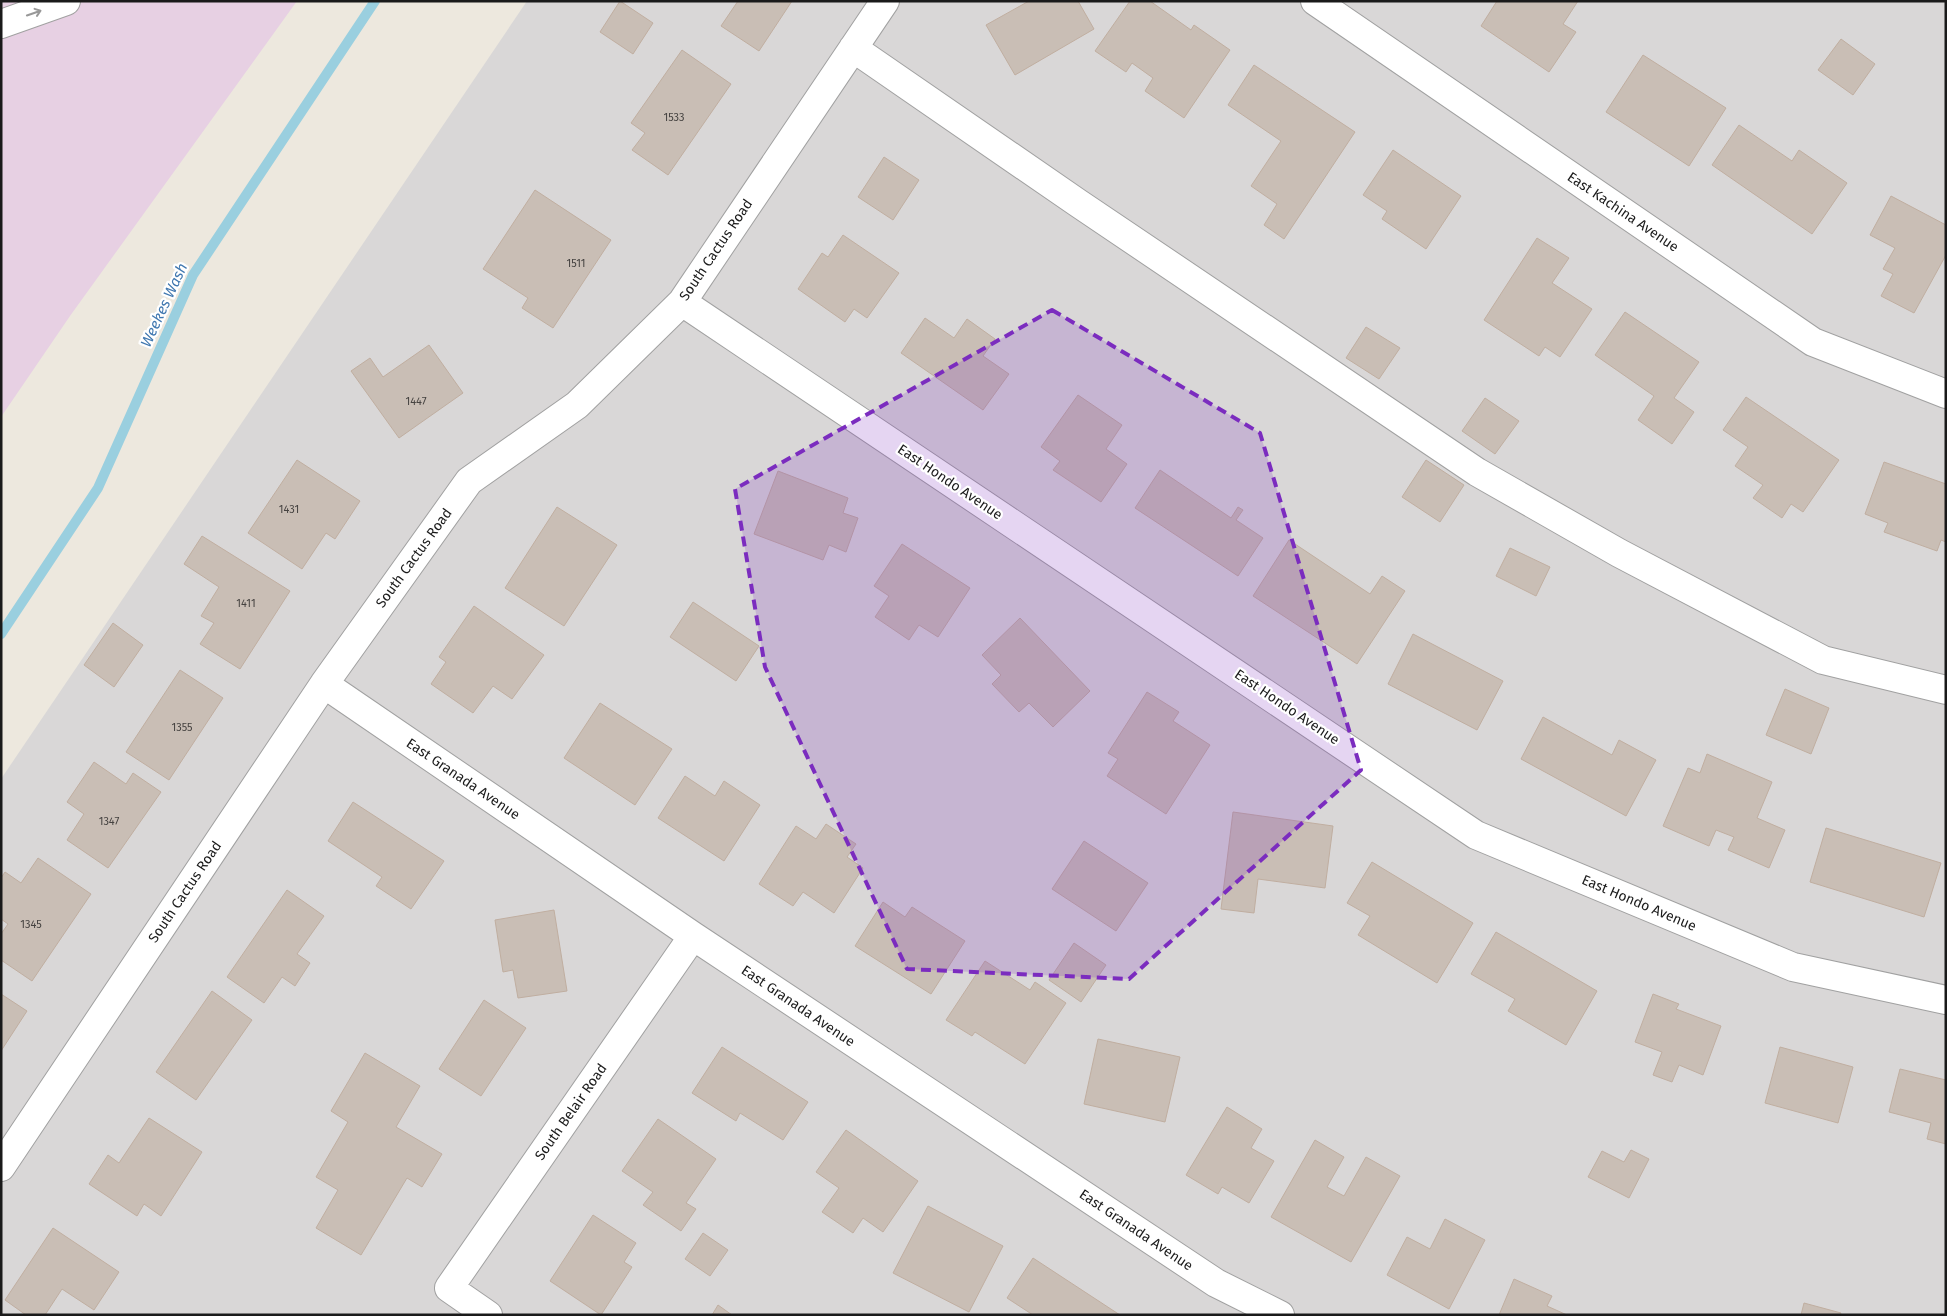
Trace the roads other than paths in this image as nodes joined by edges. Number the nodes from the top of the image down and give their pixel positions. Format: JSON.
{"nodes":[{"id":1,"x":66,"y":1,"type":"edge"},
{"id":2,"x":884,"y":1,"type":"edge"},
{"id":3,"x":1315,"y":1,"type":"edge"},
{"id":4,"x":1,"y":24,"type":"edge"},
{"id":5,"x":853,"y":48,"type":"junction"},
{"id":6,"x":682,"y":302,"type":"junction"},
{"id":7,"x":1946,"y":394,"type":"edge"},
{"id":8,"x":324,"y":684,"type":"junction"},
{"id":9,"x":1946,"y":690,"type":"edge"},
{"id":10,"x":693,"y":936,"type":"junction"},
{"id":11,"x":1946,"y":1000,"type":"edge"},
{"id":12,"x":1,"y":1167,"type":"edge"},
{"id":13,"x":488,"y":1315,"type":"edge"},
{"id":14,"x":1280,"y":1315,"type":"edge"}],
"edges":[{"from":4,"to":1,"type":"street","one_way":true},
{"from":2,"to":5,"type":"street","name":"South Cactus Road"},
{"from":3,"to":7,"type":"street","name":"East Kachina Avenue"},
{"from":5,"to":6,"type":"street","name":"South Cactus Road"},
{"from":5,"to":9,"type":"street"},
{"from":6,"to":8,"type":"street","name":"South Cactus Road"},
{"from":6,"to":11,"type":"street","name":"East Hondo Avenue"},
{"from":8,"to":10,"type":"street","name":"East Granada Avenue"},
{"from":8,"to":12,"type":"street","name":"South Cactus Road"},
{"from":10,"to":13,"type":"street","name":"South Belair Road"},
{"from":10,"to":14,"type":"street","name":"East Granada Avenue"}]}
